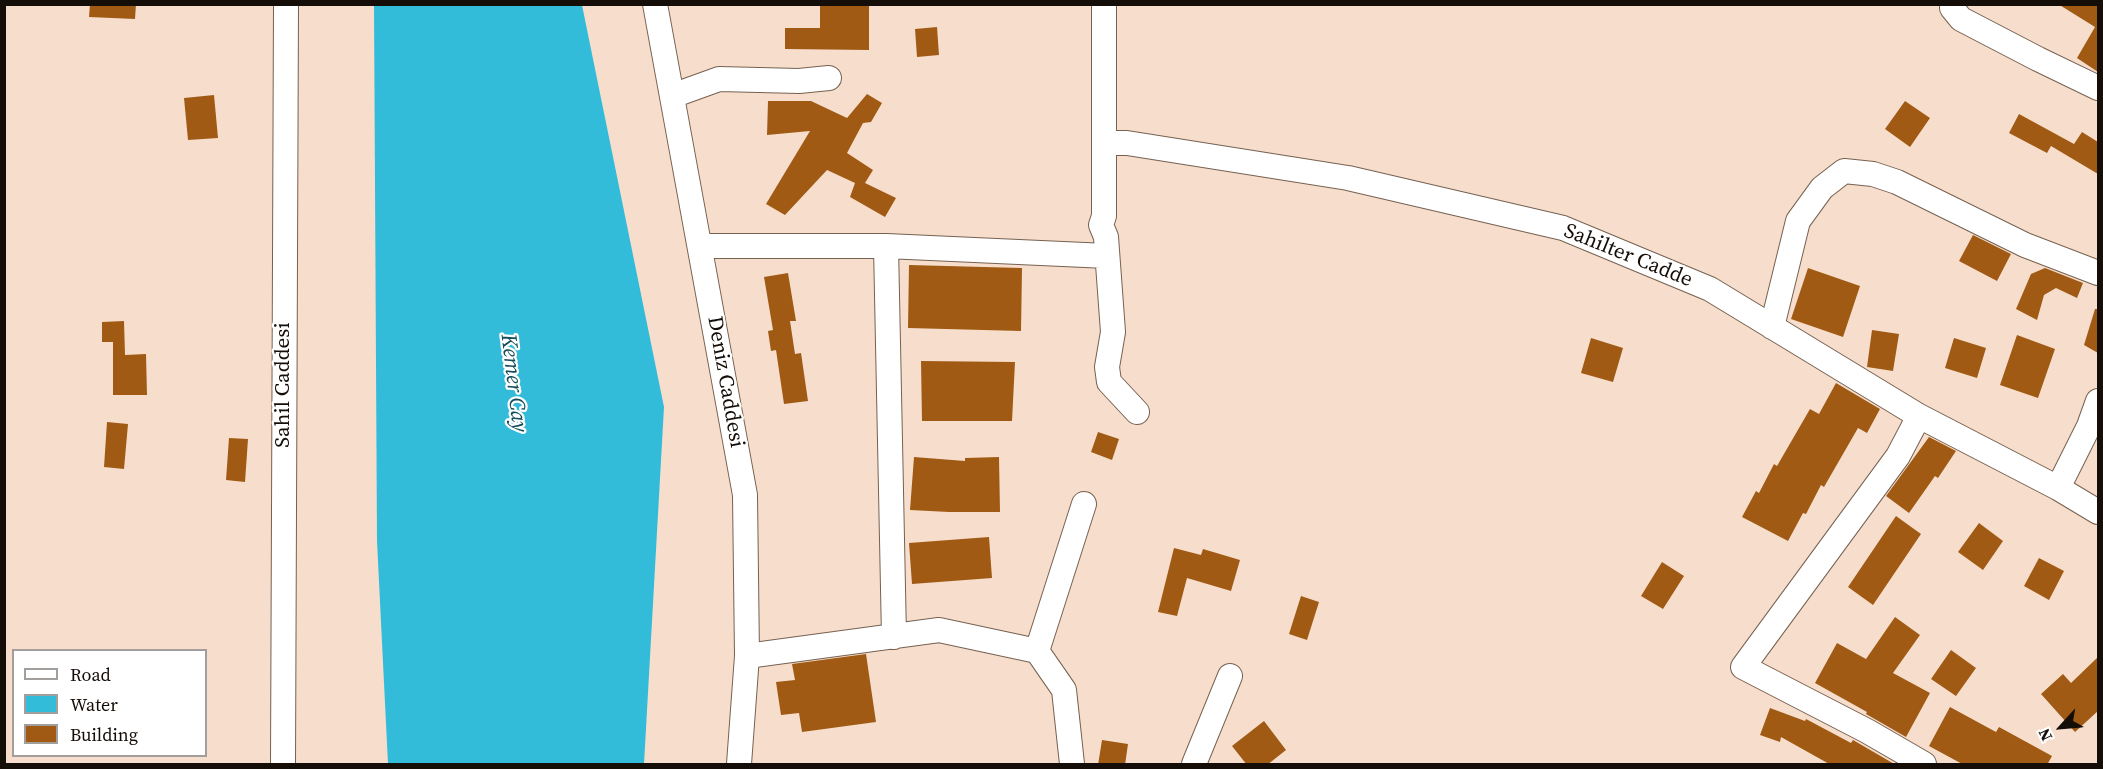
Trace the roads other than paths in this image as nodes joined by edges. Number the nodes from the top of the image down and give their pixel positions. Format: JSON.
{"nodes":[{"id":1,"x":286,"y":4,"type":"edge"},
{"id":2,"x":655,"y":4,"type":"edge"},
{"id":3,"x":1104,"y":4,"type":"edge"},
{"id":4,"x":1953,"y":4,"type":"edge"},
{"id":5,"x":829,"y":78,"type":"dead end"},
{"id":6,"x":2098,"y":88,"type":"edge"},
{"id":7,"x":672,"y":96,"type":"junction"},
{"id":8,"x":1105,"y":143,"type":"junction"},
{"id":9,"x":700,"y":246,"type":"junction"},
{"id":10,"x":886,"y":246,"type":"junction"},
{"id":11,"x":1107,"y":256,"type":"junction"},
{"id":12,"x":2098,"y":273,"type":"edge"},
{"id":13,"x":1772,"y":327,"type":"junction"},
{"id":14,"x":2098,"y":401,"type":"edge"},
{"id":15,"x":1137,"y":412,"type":"dead end"},
{"id":16,"x":1919,"y":416,"type":"junction"},
{"id":17,"x":2058,"y":488,"type":"junction"},
{"id":18,"x":1084,"y":504,"type":"dead end"},
{"id":19,"x":2098,"y":512,"type":"edge"},
{"id":20,"x":894,"y":637,"type":"junction"},
{"id":21,"x":1037,"y":651,"type":"junction"},
{"id":22,"x":747,"y":656,"type":"junction"},
{"id":23,"x":1230,"y":676,"type":"dead end"},
{"id":24,"x":283,"y":765,"type":"edge"},
{"id":25,"x":739,"y":765,"type":"edge"},
{"id":26,"x":1072,"y":765,"type":"edge"},
{"id":27,"x":1194,"y":765,"type":"edge"},
{"id":28,"x":1924,"y":765,"type":"edge"}],
"edges":[{"from":1,"to":24,"type":"street","name":"Sahil Caddesi"},
{"from":2,"to":7,"type":"street","name":"Deniz Caddesi"},
{"from":3,"to":8,"type":"street"},
{"from":4,"to":6,"type":"street"},
{"from":5,"to":7,"type":"street"},
{"from":7,"to":9,"type":"street","name":"Deniz Caddesi"},
{"from":8,"to":11,"type":"street"},
{"from":8,"to":13,"type":"street","name":"Sahilter Cadde"},
{"from":9,"to":10,"type":"street"},
{"from":9,"to":22,"type":"street","name":"Deniz Caddesi"},
{"from":10,"to":11,"type":"street"},
{"from":10,"to":20,"type":"street"},
{"from":11,"to":15,"type":"street"},
{"from":12,"to":13,"type":"street"},
{"from":13,"to":16,"type":"street","name":"Sahilter Cadde"},
{"from":14,"to":17,"type":"street"},
{"from":16,"to":17,"type":"street","name":"Sahilter Cadde"},
{"from":16,"to":28,"type":"street"},
{"from":17,"to":19,"type":"street","name":"Sahilter Cadde"},
{"from":18,"to":21,"type":"street"},
{"from":20,"to":21,"type":"street"},
{"from":20,"to":22,"type":"street"},
{"from":21,"to":26,"type":"street"},
{"from":22,"to":25,"type":"street","name":"Deniz Caddesi"},
{"from":23,"to":27,"type":"street"}]}
